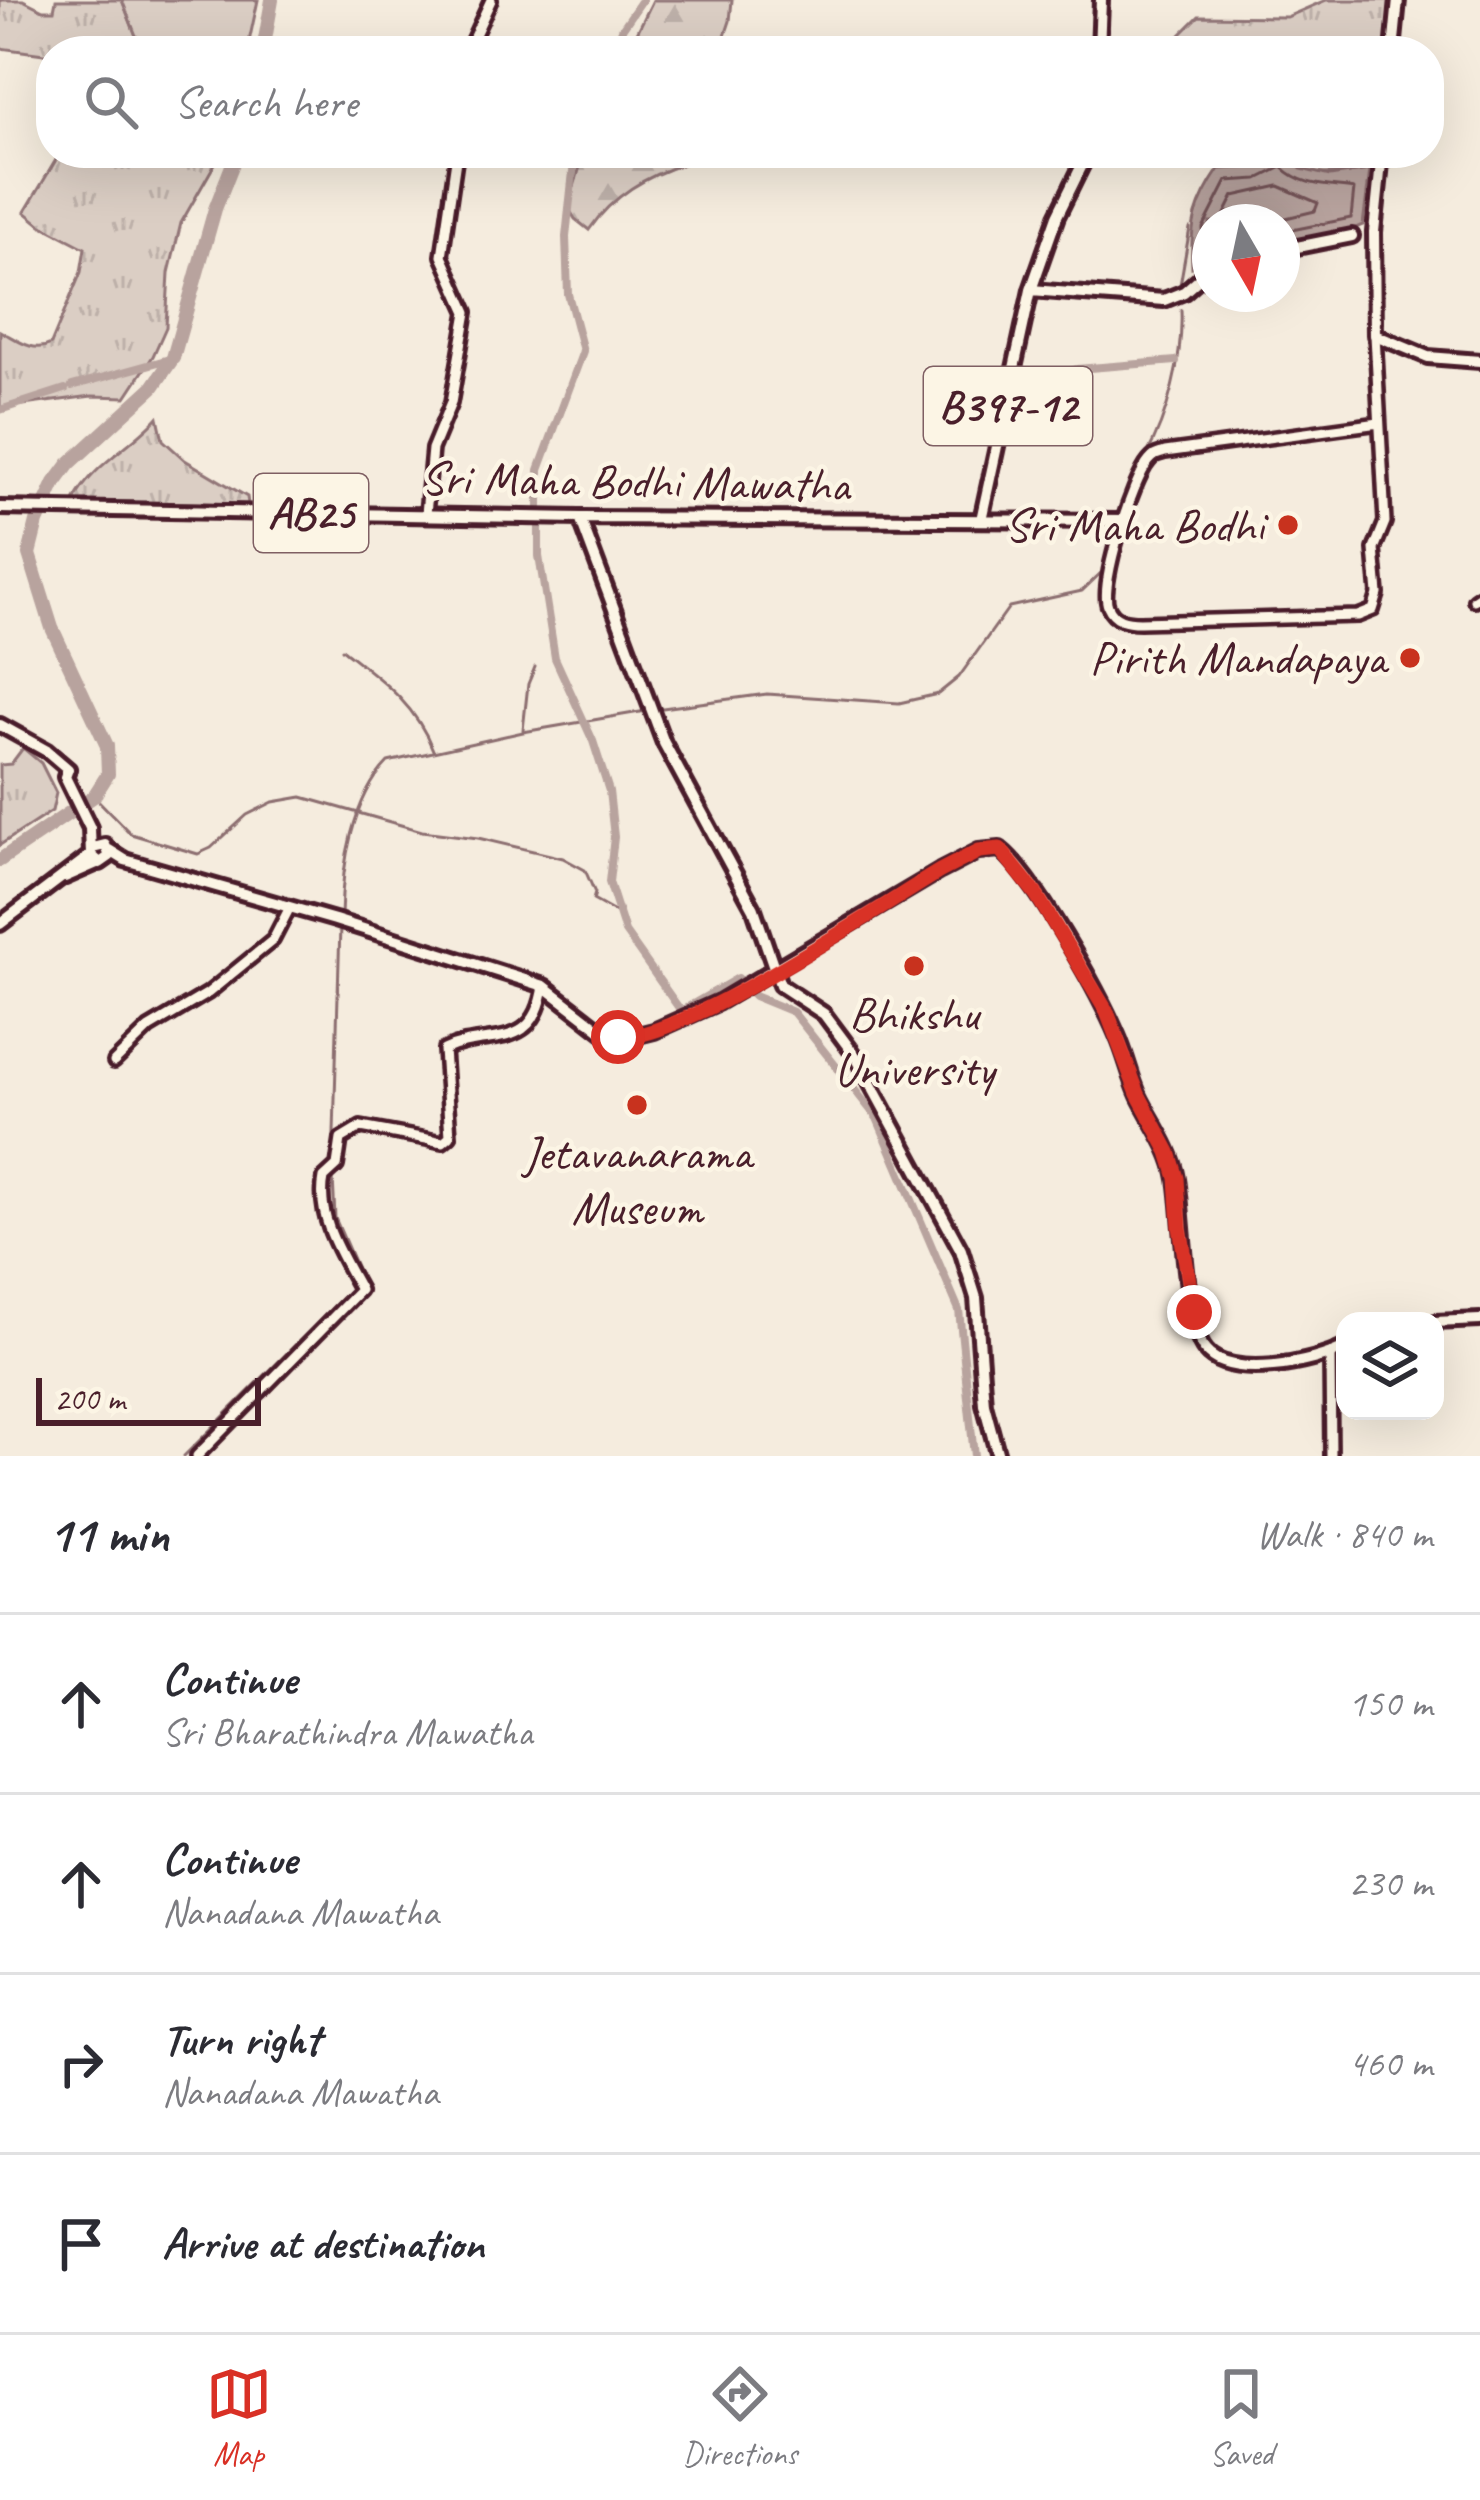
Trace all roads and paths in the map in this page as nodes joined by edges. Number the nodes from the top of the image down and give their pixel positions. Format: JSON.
{"nodes":[{"id":1,"x":491,"y":0,"type":"edge"},
{"id":2,"x":1101,"y":0,"type":"edge"},
{"id":3,"x":1398,"y":0,"type":"edge"},
{"id":4,"x":474,"y":36,"type":"edge"},
{"id":5,"x":1100,"y":36,"type":"edge"},
{"id":6,"x":1394,"y":36,"type":"edge"},
{"id":7,"x":455,"y":168,"type":"edge"},
{"id":8,"x":1081,"y":168,"type":"edge"},
{"id":9,"x":1380,"y":168,"type":"edge"},
{"id":10,"x":1352,"y":236,"type":"dead end"},
{"id":11,"x":1300,"y":246,"type":"edge"},
{"id":12,"x":1192,"y":284,"type":"edge"},
{"id":13,"x":1030,"y":290,"type":"junction"},
{"id":14,"x":1375,"y":335,"type":"junction"},
{"id":15,"x":1480,"y":361,"type":"edge"},
{"id":16,"x":1379,"y":428,"type":"junction"},
{"id":17,"x":1,"y":508,"type":"edge"},
{"id":18,"x":426,"y":514,"type":"junction"},
{"id":19,"x":580,"y":518,"type":"junction"},
{"id":20,"x":981,"y":520,"type":"junction"},
{"id":21,"x":1124,"y":521,"type":"junction"},
{"id":22,"x":0,"y":725,"type":"edge"},
{"id":23,"x":100,"y":854,"type":"junction"},
{"id":24,"x":289,"y":909,"type":"junction"},
{"id":25,"x":0,"y":924,"type":"edge"},
{"id":26,"x":770,"y":972,"type":"junction"},
{"id":27,"x":544,"y":986,"type":"junction"},
{"id":28,"x":113,"y":1062,"type":"dead end"},
{"id":29,"x":1480,"y":1320,"type":"edge"},
{"id":30,"x":1444,"y":1322,"type":"edge"},
{"id":31,"x":1336,"y":1352,"type":"edge"},
{"id":32,"x":1330,"y":1355,"type":"junction"},
{"id":33,"x":197,"y":1456,"type":"edge"},
{"id":34,"x":998,"y":1456,"type":"edge"},
{"id":35,"x":1331,"y":1456,"type":"edge"}],
"edges":[{"from":1,"to":4,"type":"street"},
{"from":2,"to":5,"type":"main road"},
{"from":3,"to":6,"type":"main road"},
{"from":7,"to":18,"type":"street"},
{"from":8,"to":13,"type":"main road","number":"B397-12"},
{"from":9,"to":14,"type":"main road"},
{"from":10,"to":11,"type":"main road"},
{"from":12,"to":13,"type":"main road"},
{"from":13,"to":20,"type":"main road","number":"B397-12"},
{"from":14,"to":15,"type":"main road"},
{"from":14,"to":16,"type":"street"},
{"from":16,"to":21,"type":"street"},
{"from":16,"to":21,"type":"street"},
{"from":17,"to":18,"type":"main road","name":"Sri Maha Bodhi Mawatha","number":"AB25"},
{"from":18,"to":19,"type":"main road","name":"Sri Maha Bodhi Mawatha","number":"AB25"},
{"from":19,"to":20,"type":"main road","name":"Sri Maha Bodhi Mawatha","number":"AB25"},
{"from":19,"to":26,"type":"main road"},
{"from":20,"to":21,"type":"main road","name":"Sri Maha Bodhi Mawatha","number":"AB25"},
{"from":22,"to":23,"type":"main road"},
{"from":23,"to":24,"type":"main road"},
{"from":23,"to":25,"type":"main road"},
{"from":24,"to":27,"type":"main road"},
{"from":24,"to":28,"type":"street"},
{"from":26,"to":27,"type":"main road"},
{"from":26,"to":32,"type":"main road"},
{"from":26,"to":34,"type":"main road"},
{"from":27,"to":33,"type":"street"},
{"from":29,"to":30,"type":"main road"},
{"from":31,"to":32,"type":"main road"},
{"from":32,"to":35,"type":"street"}]}
